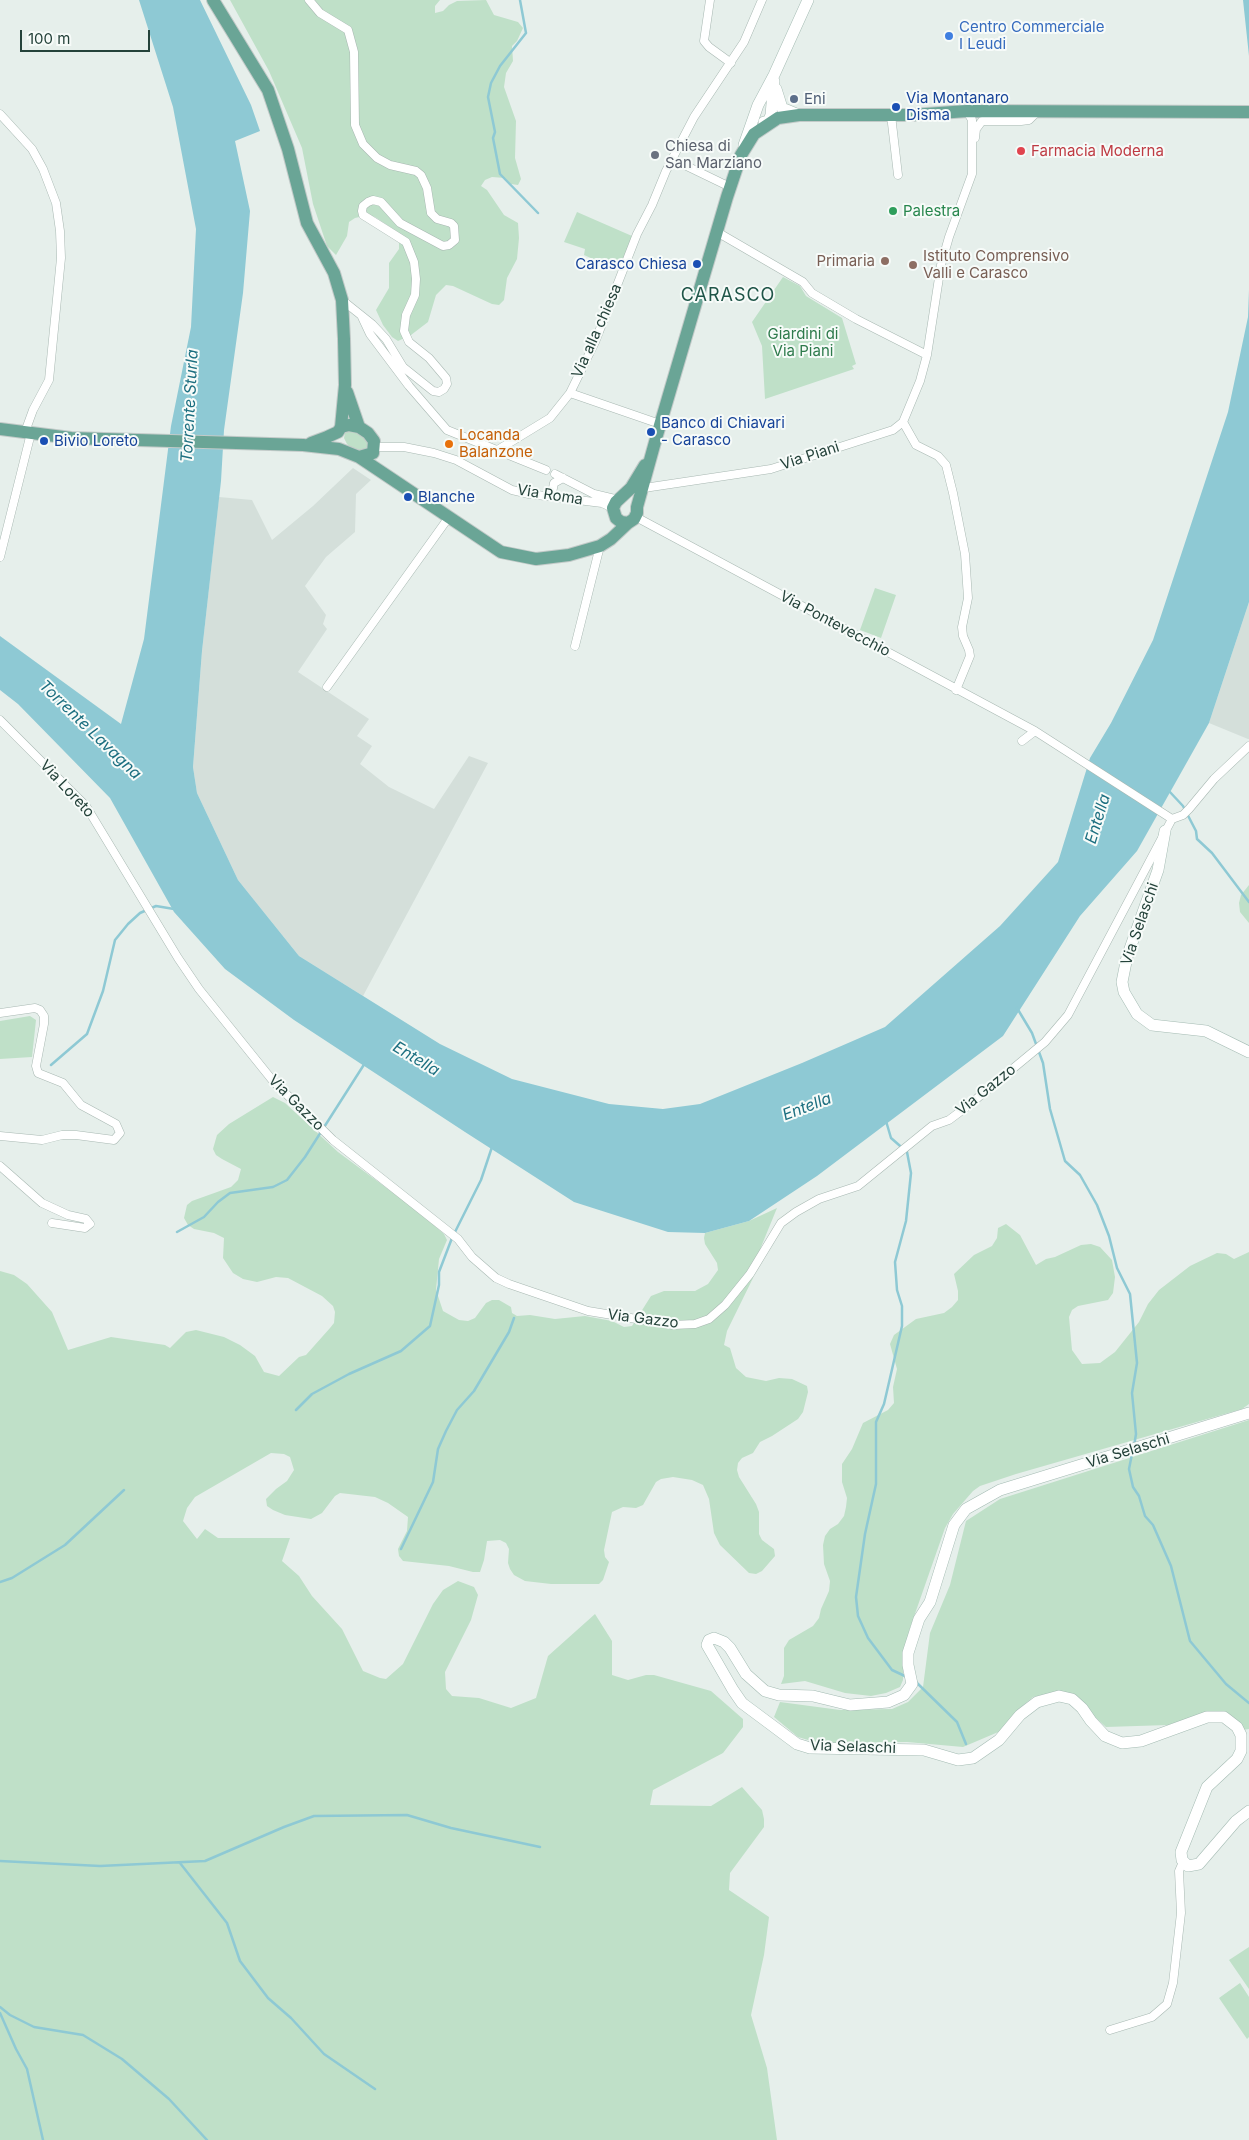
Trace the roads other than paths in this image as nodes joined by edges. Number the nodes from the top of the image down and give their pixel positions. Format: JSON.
{"nodes":[{"id":1,"x":213,"y":0,"type":"edge"},
{"id":2,"x":309,"y":0,"type":"edge"},
{"id":3,"x":710,"y":0,"type":"edge"},
{"id":4,"x":762,"y":0,"type":"edge"},
{"id":5,"x":808,"y":0,"type":"edge"},
{"id":6,"x":731,"y":62,"type":"junction"},
{"id":7,"x":774,"y":75,"type":"junction"},
{"id":8,"x":758,"y":105,"type":"junction"},
{"id":9,"x":967,"y":111,"type":"junction"},
{"id":10,"x":1038,"y":111,"type":"junction"},
{"id":11,"x":1249,"y":112,"type":"edge"},
{"id":12,"x":0,"y":114,"type":"edge"},
{"id":13,"x":798,"y":115,"type":"junction"},
{"id":14,"x":891,"y":115,"type":"junction"},
{"id":15,"x":767,"y":125,"type":"junction"},
{"id":16,"x":972,"y":154,"type":"junction"},
{"id":17,"x":741,"y":155,"type":"junction"},
{"id":18,"x":673,"y":157,"type":"junction"},
{"id":19,"x":898,"y":174,"type":"dead end"},
{"id":20,"x":730,"y":188,"type":"junction"},
{"id":21,"x":717,"y":232,"type":"junction"},
{"id":22,"x":342,"y":300,"type":"junction"},
{"id":23,"x":361,"y":315,"type":"junction"},
{"id":24,"x":927,"y":356,"type":"junction"},
{"id":25,"x":345,"y":386,"type":"junction"},
{"id":26,"x":570,"y":393,"type":"junction"},
{"id":27,"x":904,"y":422,"type":"junction"},
{"id":28,"x":660,"y":424,"type":"junction"},
{"id":29,"x":359,"y":427,"type":"junction"},
{"id":30,"x":0,"y":429,"type":"edge"},
{"id":31,"x":339,"y":430,"type":"junction"},
{"id":32,"x":28,"y":433,"type":"junction"},
{"id":33,"x":655,"y":442,"type":"junction"},
{"id":34,"x":303,"y":445,"type":"junction"},
{"id":35,"x":339,"y":449,"type":"junction"},
{"id":36,"x":374,"y":450,"type":"junction"},
{"id":37,"x":496,"y":451,"type":"junction"},
{"id":38,"x":359,"y":457,"type":"junction"},
{"id":39,"x":546,"y":470,"type":"dead end"},
{"id":40,"x":555,"y":474,"type":"dead end"},
{"id":41,"x":563,"y":478,"type":"junction"},
{"id":42,"x":395,"y":481,"type":"junction"},
{"id":43,"x":644,"y":488,"type":"junction"},
{"id":44,"x":554,"y":497,"type":"junction"},
{"id":45,"x":624,"y":510,"type":"junction"},
{"id":46,"x":449,"y":517,"type":"junction"},
{"id":47,"x":600,"y":546,"type":"junction"},
{"id":48,"x":584,"y":551,"type":"junction"},
{"id":49,"x":0,"y":557,"type":"edge"},
{"id":50,"x":575,"y":646,"type":"dead end"},
{"id":51,"x":327,"y":687,"type":"dead end"},
{"id":52,"x":956,"y":690,"type":"junction"},
{"id":53,"x":0,"y":720,"type":"edge"},
{"id":54,"x":1036,"y":732,"type":"junction"},
{"id":55,"x":1022,"y":741,"type":"dead end"},
{"id":56,"x":1249,"y":746,"type":"edge"},
{"id":57,"x":1170,"y":817,"type":"junction"},
{"id":58,"x":1165,"y":831,"type":"junction"},
{"id":59,"x":139,"y":892,"type":"joint"},
{"id":60,"x":0,"y":1013,"type":"edge"},
{"id":61,"x":1249,"y":1052,"type":"edge"},
{"id":62,"x":0,"y":1136,"type":"edge"},
{"id":63,"x":0,"y":1166,"type":"edge"},
{"id":64,"x":52,"y":1223,"type":"dead end"},
{"id":65,"x":1249,"y":1413,"type":"edge"},
{"id":66,"x":1249,"y":1811,"type":"edge"},
{"id":67,"x":1183,"y":1862,"type":"junction"},
{"id":68,"x":1110,"y":2030,"type":"dead end"}],
"edges":[{"from":1,"to":22,"type":"main road"},
{"from":2,"to":23,"type":"street"},
{"from":3,"to":6,"type":"street"},
{"from":4,"to":6,"type":"street","name":"Via alla chiesa"},
{"from":5,"to":7,"type":"street"},
{"from":6,"to":18,"type":"street","name":"Via alla chiesa"},
{"from":7,"to":8,"type":"street"},
{"from":7,"to":13,"type":"street"},
{"from":7,"to":15,"type":"street"},
{"from":8,"to":15,"type":"street"},
{"from":8,"to":17,"type":"street"},
{"from":9,"to":10,"type":"main road"},
{"from":9,"to":14,"type":"main road"},
{"from":9,"to":16,"type":"street"},
{"from":10,"to":11,"type":"main road"},
{"from":10,"to":16,"type":"street"},
{"from":12,"to":32,"type":"street"},
{"from":13,"to":14,"type":"main road"},
{"from":13,"to":15,"type":"main road"},
{"from":14,"to":19,"type":"street"},
{"from":15,"to":17,"type":"main road"},
{"from":16,"to":24,"type":"street"},
{"from":17,"to":20,"type":"main road"},
{"from":18,"to":20,"type":"street"},
{"from":18,"to":26,"type":"street","name":"Via alla chiesa"},
{"from":20,"to":21,"type":"main road"},
{"from":21,"to":24,"type":"street"},
{"from":21,"to":28,"type":"main road"},
{"from":22,"to":23,"type":"street"},
{"from":22,"to":25,"type":"main road"},
{"from":23,"to":37,"type":"street"},
{"from":24,"to":27,"type":"street"},
{"from":25,"to":29,"type":"main road"},
{"from":25,"to":31,"type":"main road"},
{"from":26,"to":28,"type":"street"},
{"from":26,"to":37,"type":"street","name":"Via alla chiesa"},
{"from":27,"to":43,"type":"street","name":"Via Piani"},
{"from":27,"to":52,"type":"street"},
{"from":28,"to":33,"type":"main road"},
{"from":29,"to":31,"type":"main road"},
{"from":29,"to":36,"type":"main road"},
{"from":30,"to":32,"type":"main road"},
{"from":31,"to":34,"type":"main road"},
{"from":31,"to":35,"type":"main road"},
{"from":32,"to":34,"type":"main road"},
{"from":32,"to":49,"type":"street"},
{"from":33,"to":43,"type":"main road"},
{"from":33,"to":45,"type":"main road"},
{"from":34,"to":35,"type":"main road"},
{"from":35,"to":38,"type":"main road"},
{"from":36,"to":38,"type":"main road"},
{"from":36,"to":42,"type":"main road"},
{"from":36,"to":44,"type":"street","name":"Via Roma"},
{"from":37,"to":39,"type":"street"},
{"from":38,"to":42,"type":"main road"},
{"from":40,"to":41,"type":"street"},
{"from":41,"to":44,"type":"street"},
{"from":41,"to":45,"type":"street"},
{"from":42,"to":46,"type":"main road"},
{"from":43,"to":45,"type":"main road"},
{"from":44,"to":45,"type":"street","name":"Via Roma"},
{"from":45,"to":47,"type":"main road"},
{"from":45,"to":48,"type":"main road"},
{"from":45,"to":52,"type":"street","name":"Via Pontevecchio"},
{"from":46,"to":48,"type":"main road"},
{"from":46,"to":51,"type":"street"},
{"from":47,"to":48,"type":"main road"},
{"from":47,"to":50,"type":"street"},
{"from":52,"to":54,"type":"street","name":"Via Pontevecchio"},
{"from":53,"to":59,"type":"street","name":"Via Loreto"},
{"from":54,"to":55,"type":"street"},
{"from":54,"to":57,"type":"street","name":"Via Pontevecchio"},
{"from":56,"to":57,"type":"street"},
{"from":57,"to":58,"type":"street","name":"Via Gazzo"},
{"from":58,"to":59,"type":"street","name":"Via Gazzo"},
{"from":58,"to":61,"type":"street","name":"Via Selaschi"},
{"from":60,"to":62,"type":"street"},
{"from":63,"to":64,"type":"street"},
{"from":65,"to":67,"type":"street","name":"Via Selaschi"},
{"from":66,"to":67,"type":"street"},
{"from":67,"to":68,"type":"street"}]}
